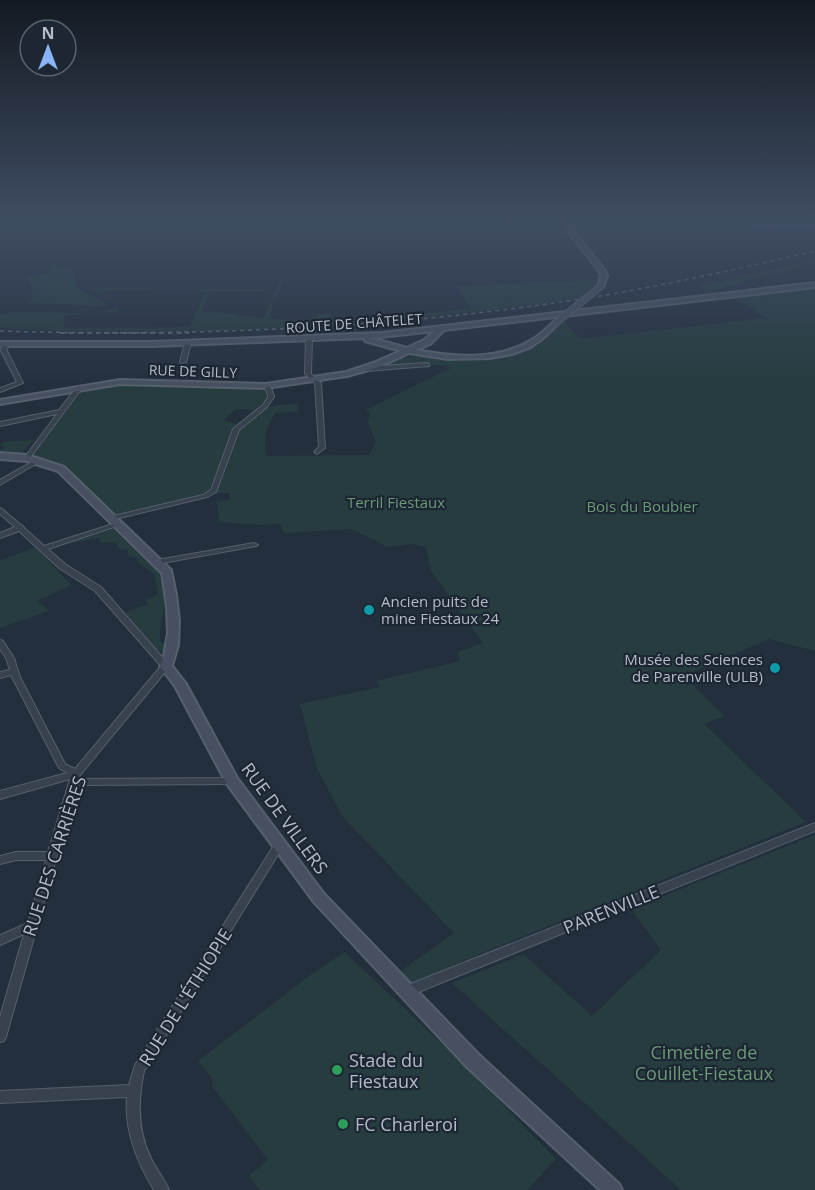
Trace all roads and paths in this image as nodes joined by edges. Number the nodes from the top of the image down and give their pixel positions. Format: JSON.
{"nodes":[{"id":1,"x":604,"y":276,"type":"edge"},
{"id":2,"x":815,"y":285,"type":"edge"},
{"id":3,"x":443,"y":328,"type":"junction"},
{"id":4,"x":411,"y":332,"type":"junction"},
{"id":5,"x":388,"y":335,"type":"junction"},
{"id":6,"x":362,"y":336,"type":"junction"},
{"id":7,"x":309,"y":339,"type":"junction"},
{"id":8,"x":188,"y":343,"type":"junction"},
{"id":9,"x":424,"y":343,"type":"junction"},
{"id":10,"x":2,"y":344,"type":"edge"},
{"id":11,"x":384,"y":344,"type":"junction"},
{"id":12,"x":393,"y":346,"type":"junction"},
{"id":13,"x":406,"y":351,"type":"junction"},
{"id":14,"x":432,"y":352,"type":"junction"},
{"id":15,"x":388,"y":358,"type":"junction"},
{"id":16,"x":183,"y":362,"type":"dead end"},
{"id":17,"x":427,"y":366,"type":"dead end"},
{"id":18,"x":365,"y":369,"type":"junction"},
{"id":19,"x":313,"y":380,"type":"junction"},
{"id":20,"x":266,"y":386,"type":"junction"},
{"id":21,"x":79,"y":388,"type":"junction"},
{"id":22,"x":0,"y":390,"type":"edge"},
{"id":23,"x":0,"y":402,"type":"edge"},
{"id":24,"x":60,"y":412,"type":"junction"},
{"id":25,"x":0,"y":424,"type":"edge"},
{"id":26,"x":317,"y":452,"type":"dead end"},
{"id":27,"x":0,"y":456,"type":"edge"},
{"id":28,"x":32,"y":460,"type":"junction"},
{"id":29,"x":0,"y":483,"type":"edge"},
{"id":30,"x":0,"y":510,"type":"edge"},
{"id":31,"x":114,"y":521,"type":"junction"},
{"id":32,"x":21,"y":527,"type":"junction"},
{"id":33,"x":0,"y":536,"type":"edge"},
{"id":34,"x":254,"y":545,"type":"dead end"},
{"id":35,"x":44,"y":548,"type":"junction"},
{"id":36,"x":157,"y":562,"type":"junction"},
{"id":37,"x":0,"y":643,"type":"edge"},
{"id":38,"x":166,"y":666,"type":"junction"},
{"id":39,"x":15,"y":672,"type":"junction"},
{"id":40,"x":0,"y":675,"type":"edge"},
{"id":41,"x":75,"y":778,"type":"junction"},
{"id":42,"x":232,"y":781,"type":"junction"},
{"id":43,"x":0,"y":795,"type":"edge"},
{"id":44,"x":815,"y":827,"type":"edge"},
{"id":45,"x":279,"y":845,"type":"junction"},
{"id":46,"x":52,"y":856,"type":"junction"},
{"id":47,"x":0,"y":860,"type":"edge"},
{"id":48,"x":31,"y":926,"type":"junction"},
{"id":49,"x":0,"y":940,"type":"edge"},
{"id":50,"x":407,"y":991,"type":"junction"},
{"id":51,"x":0,"y":1037,"type":"edge"},
{"id":52,"x":132,"y":1091,"type":"junction"},
{"id":53,"x":0,"y":1097,"type":"edge"},
{"id":54,"x":606,"y":1188,"type":"edge"},
{"id":55,"x":162,"y":1190,"type":"edge"}],
"edges":[{"from":1,"to":14,"type":"main road","bridge":true},
{"from":2,"to":3,"type":"main road","name":"ROUTE DE CHÂTELET"},
{"from":3,"to":4,"type":"main road","name":"ROUTE DE CHÂTELET"},
{"from":3,"to":9,"type":"main road"},
{"from":4,"to":5,"type":"main road","name":"ROUTE DE CHÂTELET"},
{"from":4,"to":9,"type":"main road"},
{"from":5,"to":6,"type":"main road","name":"ROUTE DE CHÂTELET"},
{"from":5,"to":11,"type":"main road"},
{"from":6,"to":7,"type":"main road","name":"ROUTE DE CHÂTELET"},
{"from":6,"to":11,"type":"main road"},
{"from":7,"to":8,"type":"main road","name":"ROUTE DE CHÂTELET"},
{"from":7,"to":19,"type":"street"},
{"from":8,"to":10,"type":"main road","name":"ROUTE DE CHÂTELET"},
{"from":8,"to":16,"type":"street"},
{"from":9,"to":12,"type":"main road"},
{"from":9,"to":13,"type":"main road"},
{"from":9,"to":14,"type":"main road"},
{"from":10,"to":22,"type":"street"},
{"from":11,"to":12,"type":"main road"},
{"from":11,"to":15,"type":"main road"},
{"from":12,"to":13,"type":"main road"},
{"from":12,"to":15,"type":"main road"},
{"from":13,"to":14,"type":"main road"},
{"from":13,"to":15,"type":"main road"},
{"from":14,"to":15,"type":"main road"},
{"from":15,"to":18,"type":"main road","name":"RUE DE GILLY"},
{"from":17,"to":18,"type":"street"},
{"from":18,"to":19,"type":"main road","name":"RUE DE GILLY"},
{"from":19,"to":20,"type":"main road","name":"RUE DE GILLY"},
{"from":19,"to":26,"type":"street"},
{"from":20,"to":21,"type":"main road","name":"RUE DE GILLY"},
{"from":20,"to":31,"type":"street"},
{"from":21,"to":23,"type":"main road","name":"RUE DE GILLY"},
{"from":21,"to":24,"type":"street"},
{"from":24,"to":25,"type":"street"},
{"from":24,"to":28,"type":"street"},
{"from":27,"to":28,"type":"main road"},
{"from":28,"to":29,"type":"street"},
{"from":28,"to":31,"type":"main road"},
{"from":30,"to":32,"type":"street"},
{"from":31,"to":35,"type":"street"},
{"from":31,"to":36,"type":"main road"},
{"from":32,"to":33,"type":"street"},
{"from":32,"to":35,"type":"street"},
{"from":34,"to":36,"type":"street"},
{"from":35,"to":38,"type":"street"},
{"from":36,"to":38,"type":"main road"},
{"from":37,"to":39,"type":"street"},
{"from":38,"to":41,"type":"street","name":"RUE DES CARRIÈRES"},
{"from":38,"to":42,"type":"main road","name":"RUE DE VILLERS"},
{"from":39,"to":40,"type":"street"},
{"from":39,"to":41,"type":"street"},
{"from":41,"to":42,"type":"street"},
{"from":41,"to":43,"type":"street"},
{"from":41,"to":46,"type":"street","name":"RUE DES CARRIÈRES"},
{"from":42,"to":45,"type":"main road","name":"RUE DE VILLERS"},
{"from":44,"to":50,"type":"street","name":"PARENVILLE"},
{"from":45,"to":50,"type":"main road","name":"RUE DE VILLERS"},
{"from":45,"to":52,"type":"street","name":"RUE DE L'ÉTHIOPIE"},
{"from":46,"to":47,"type":"street"},
{"from":46,"to":48,"type":"street","name":"RUE DES CARRIÈRES"},
{"from":48,"to":49,"type":"street"},
{"from":48,"to":51,"type":"street","name":"RUE DES CARRIÈRES"},
{"from":50,"to":54,"type":"main road","name":"RUE DE VILLERS"},
{"from":52,"to":53,"type":"street"},
{"from":52,"to":55,"type":"street","name":"RUE DE L'ÉTHIOPIE"}]}
